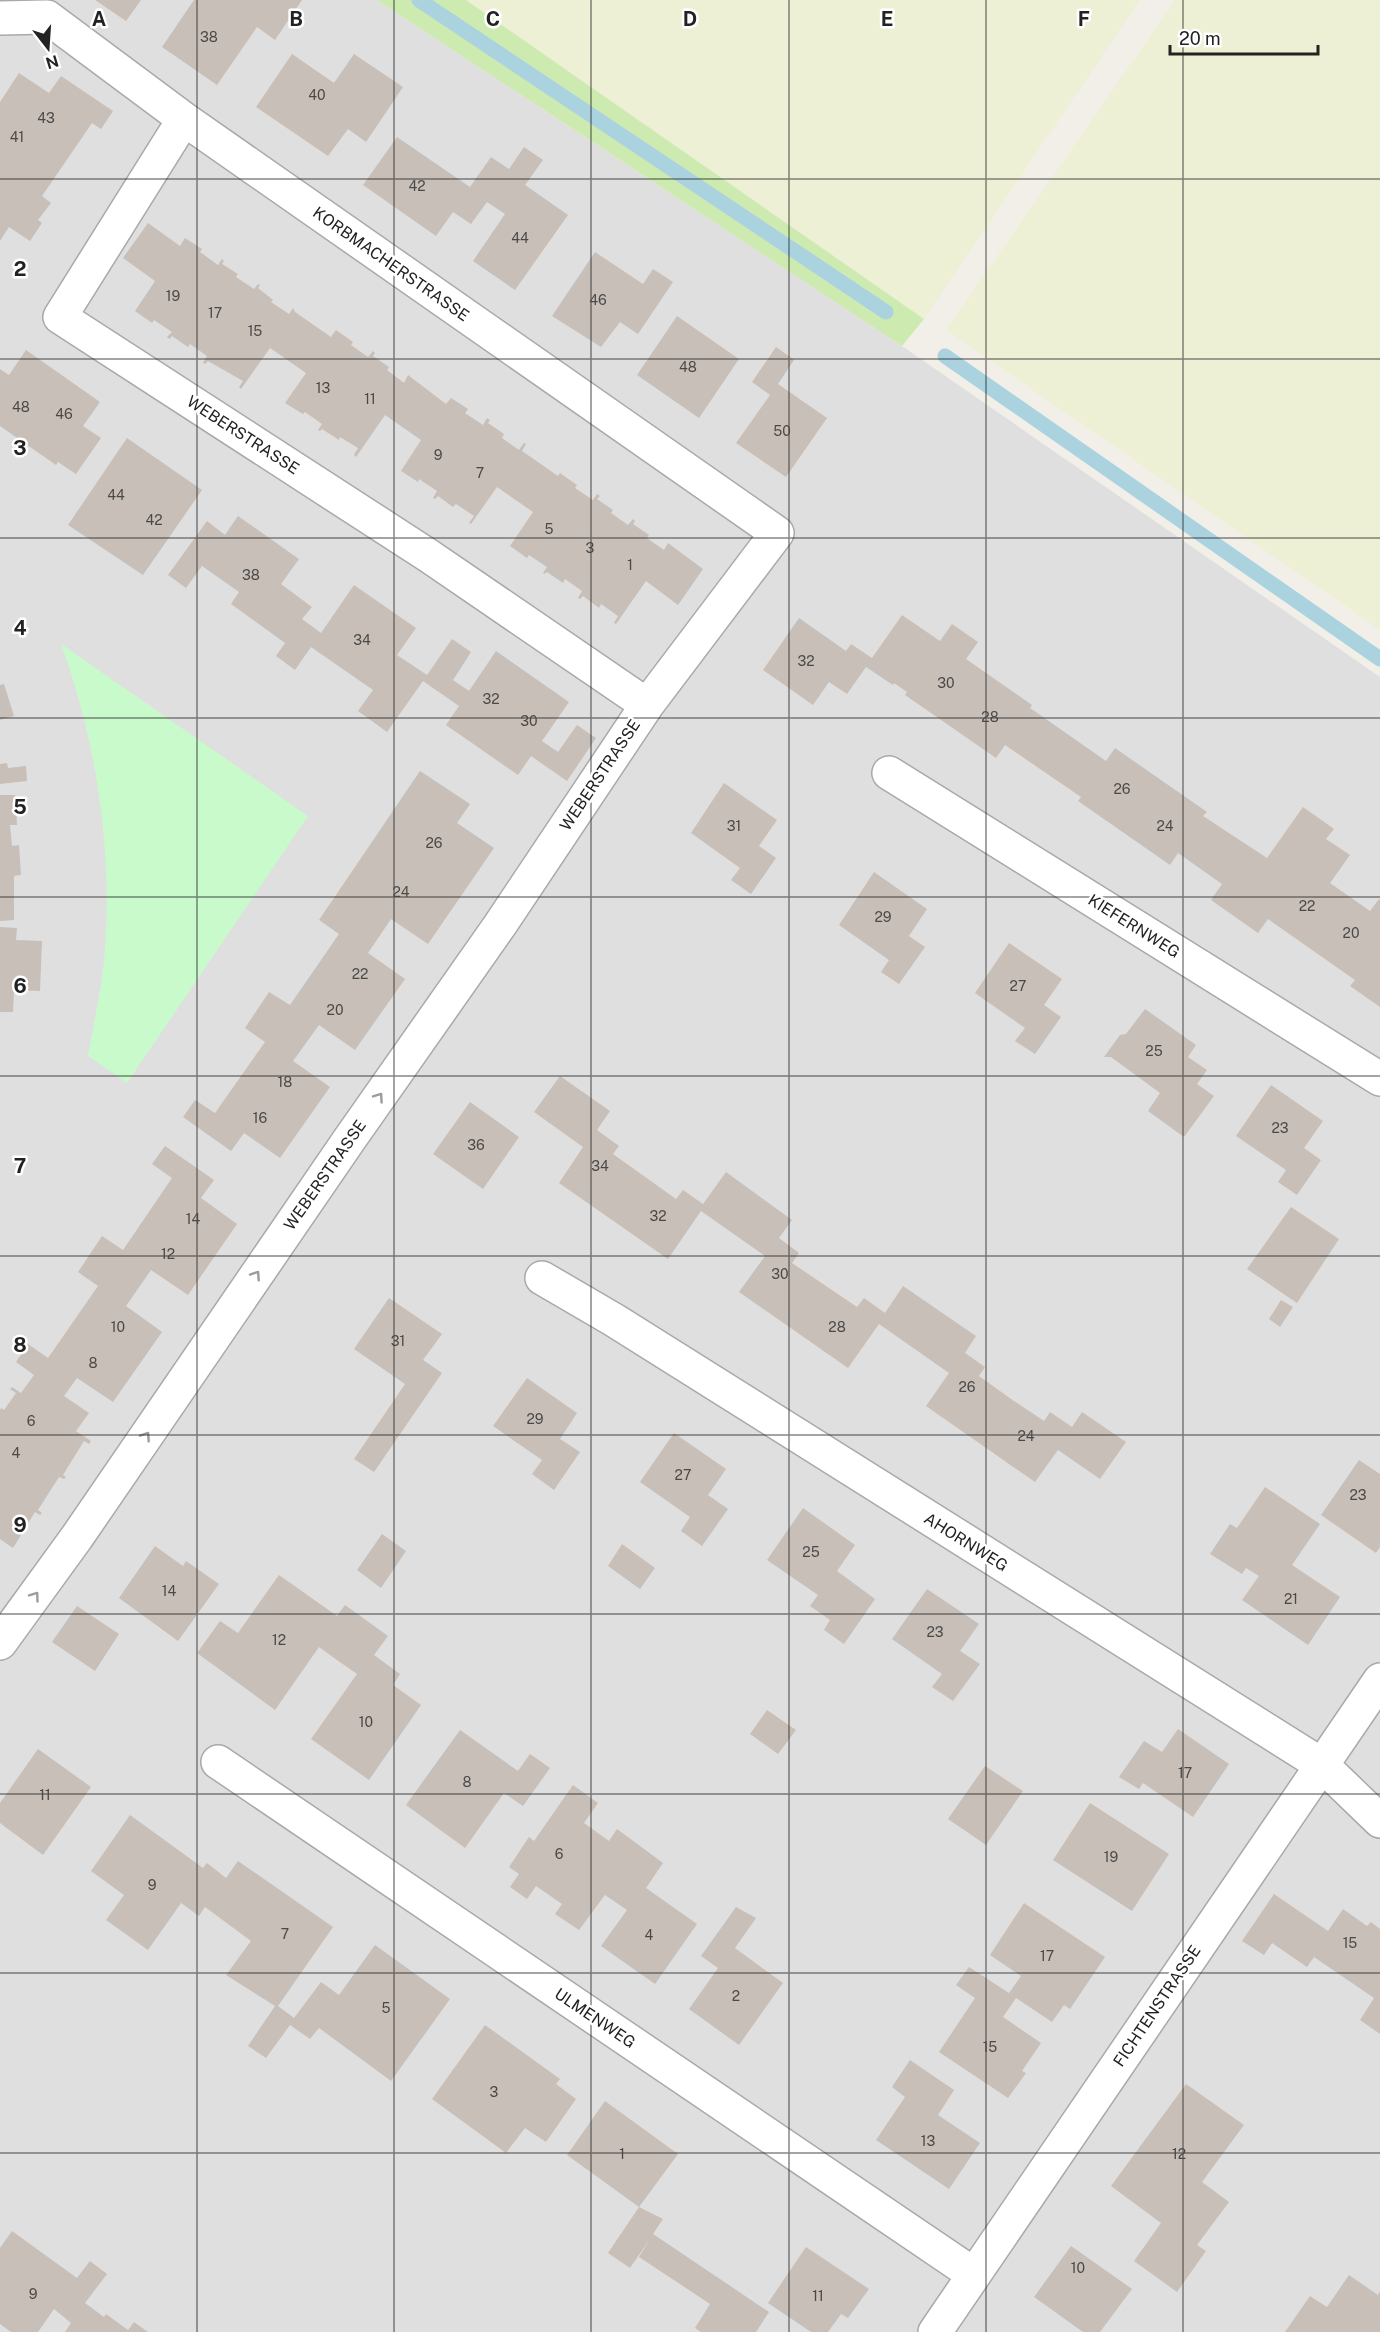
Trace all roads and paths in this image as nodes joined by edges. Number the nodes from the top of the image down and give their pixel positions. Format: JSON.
{"nodes":[{"id":1,"x":0,"y":18,"type":"edge"},
{"id":2,"x":184,"y":119,"type":"junction"},
{"id":3,"x":777,"y":533,"type":"joint"},
{"id":4,"x":647,"y":705,"type":"junction"},
{"id":5,"x":889,"y":773,"type":"dead end"},
{"id":6,"x":1380,"y":1079,"type":"edge"},
{"id":7,"x":542,"y":1278,"type":"dead end"},
{"id":8,"x":0,"y":1643,"type":"edge"},
{"id":9,"x":1380,"y":1680,"type":"edge"},
{"id":10,"x":218,"y":1762,"type":"dead end"},
{"id":11,"x":1322,"y":1765,"type":"junction"},
{"id":12,"x":1380,"y":1821,"type":"edge"},
{"id":13,"x":973,"y":2274,"type":"junction"},
{"id":14,"x":935,"y":2332,"type":"edge"}],
"edges":[{"from":1,"to":2,"type":"street","name":"KORBMACHERSTRASSE"},
{"from":2,"to":3,"type":"street","name":"KORBMACHERSTRASSE"},
{"from":2,"to":4,"type":"street","name":"WEBERSTRASSE"},
{"from":3,"to":4,"type":"street","name":"WEBERSTRASSE"},
{"from":8,"to":4,"type":"street","name":"WEBERSTRASSE","one_way":true},
{"from":5,"to":6,"type":"street","name":"KIEFERNWEG"},
{"from":7,"to":11,"type":"street","name":"AHORNWEG"},
{"from":9,"to":11,"type":"street","name":"FICHTENSTRASSE"},
{"from":10,"to":13,"type":"street","name":"ULMENWEG"},
{"from":11,"to":12,"type":"street","name":"AHORNWEG"},
{"from":11,"to":13,"type":"street","name":"FICHTENSTRASSE"},
{"from":13,"to":14,"type":"street","name":"FICHTENSTRASSE"}]}
